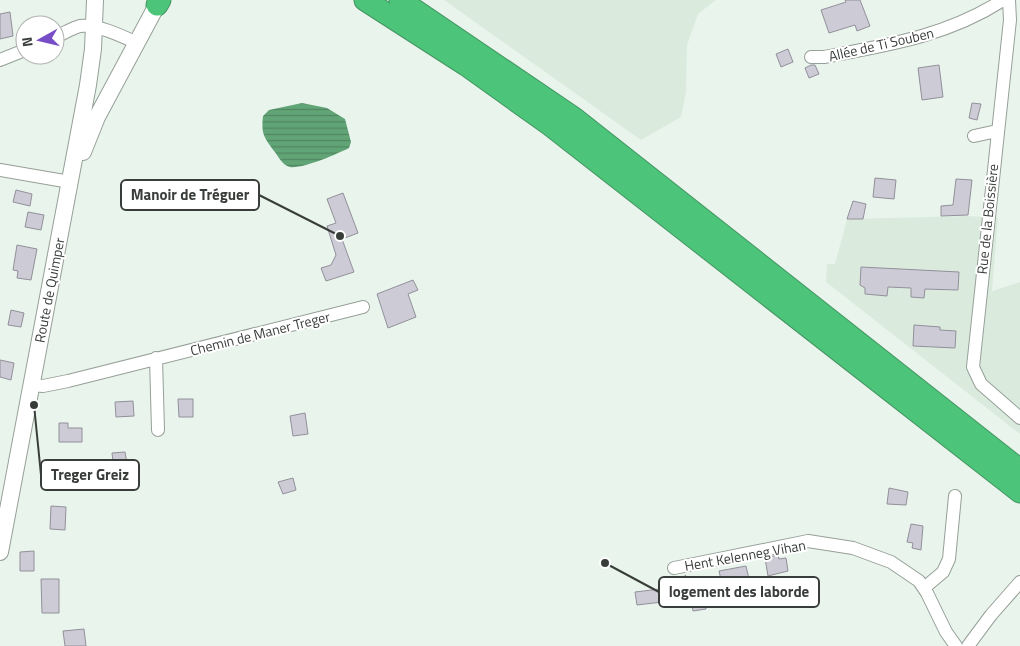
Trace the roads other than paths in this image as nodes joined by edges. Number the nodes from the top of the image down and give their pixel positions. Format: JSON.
{"nodes":[{"id":1,"x":95,"y":0,"type":"edge"},
{"id":2,"x":365,"y":0,"type":"edge"},
{"id":3,"x":400,"y":0,"type":"edge"},
{"id":4,"x":1003,"y":0,"type":"edge"},
{"id":5,"x":1009,"y":0,"type":"edge"},
{"id":6,"x":157,"y":2,"type":"edge"},
{"id":7,"x":95,"y":28,"type":"junction"},
{"id":8,"x":65,"y":32,"type":"edge"},
{"id":9,"x":137,"y":43,"type":"junction"},
{"id":10,"x":15,"y":54,"type":"edge"},
{"id":11,"x":811,"y":57,"type":"dead end"},
{"id":12,"x":0,"y":60,"type":"edge"},
{"id":13,"x":996,"y":131,"type":"junction"},
{"id":14,"x":974,"y":136,"type":"dead end"},
{"id":15,"x":0,"y":170,"type":"edge"},
{"id":16,"x":70,"y":182,"type":"junction"},
{"id":17,"x":363,"y":308,"type":"dead end"},
{"id":18,"x":156,"y":358,"type":"junction"},
{"id":19,"x":31,"y":385,"type":"junction"},
{"id":20,"x":1020,"y":418,"type":"edge"},
{"id":21,"x":158,"y":430,"type":"dead end"},
{"id":22,"x":1019,"y":486,"type":"edge"},
{"id":23,"x":955,"y":496,"type":"dead end"},
{"id":24,"x":0,"y":552,"type":"edge"},
{"id":25,"x":674,"y":568,"type":"dead end"},
{"id":26,"x":1020,"y":582,"type":"edge"},
{"id":27,"x":924,"y":588,"type":"junction"},
{"id":28,"x":956,"y":646,"type":"edge"},
{"id":29,"x":968,"y":646,"type":"edge"}],
"edges":[{"from":1,"to":7,"type":"main road","name":"Route de Quimper"},
{"from":2,"to":22,"type":"highway"},
{"from":3,"to":22,"type":"highway"},
{"from":4,"to":11,"type":"street","name":"Allée de Ti Souben"},
{"from":5,"to":13,"type":"street","name":"Rue de la Boissière"},
{"from":6,"to":9,"type":"main road"},
{"from":7,"to":8,"type":"street"},
{"from":7,"to":9,"type":"street"},
{"from":7,"to":16,"type":"main road","name":"Route de Quimper"},
{"from":9,"to":16,"type":"main road"},
{"from":10,"to":12,"type":"street"},
{"from":13,"to":14,"type":"street"},
{"from":13,"to":20,"type":"street","name":"Rue de la Boissière"},
{"from":15,"to":16,"type":"street"},
{"from":16,"to":19,"type":"main road","name":"Route de Quimper"},
{"from":17,"to":18,"type":"street","name":"Chemin de Maner Treger"},
{"from":18,"to":19,"type":"street","name":"Chemin de Maner Treger"},
{"from":18,"to":21,"type":"street"},
{"from":19,"to":24,"type":"main road","name":"Route de Quimper"},
{"from":23,"to":27,"type":"street"},
{"from":25,"to":27,"type":"street","name":"Hent Kelenneg Vihan"},
{"from":26,"to":29,"type":"street"},
{"from":27,"to":28,"type":"street","name":"Hent Kelenneg Vihan"}]}
